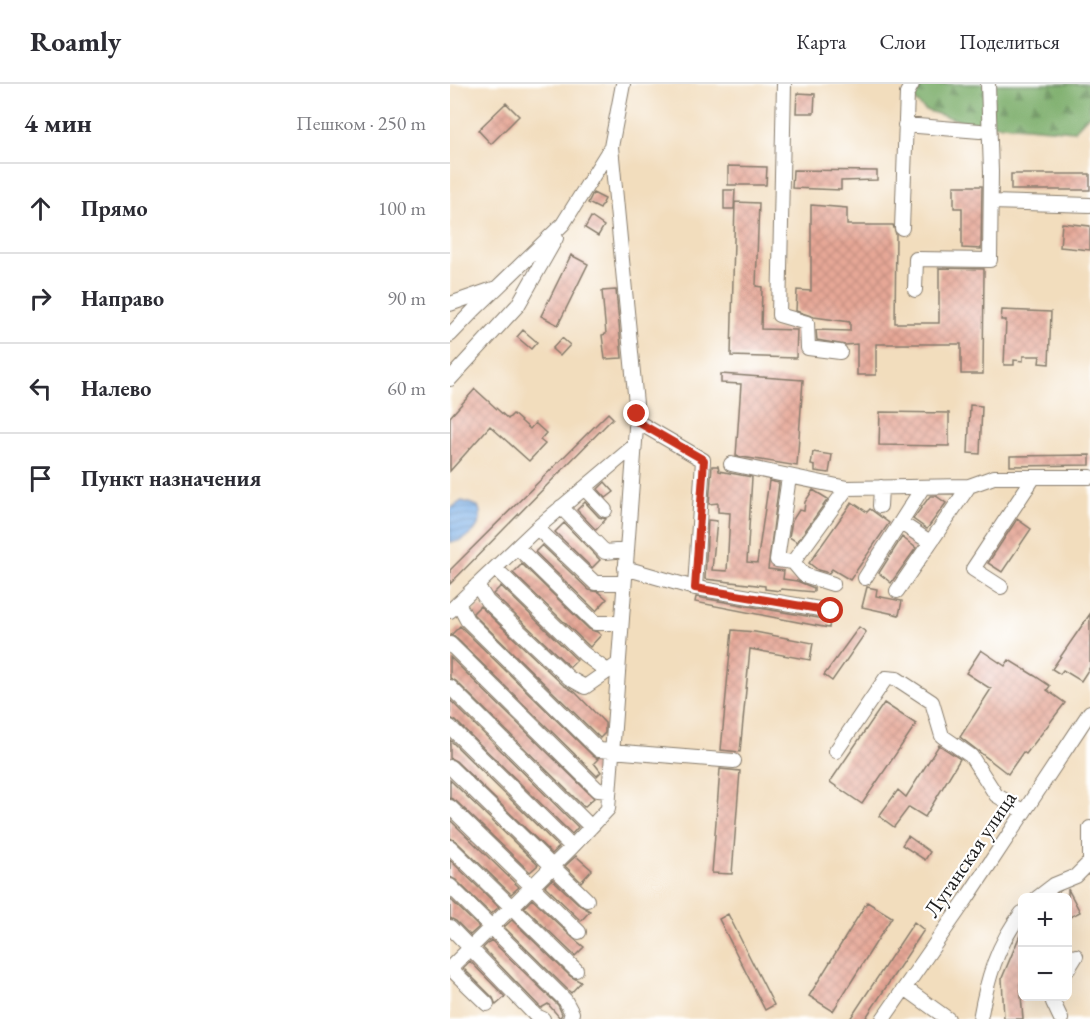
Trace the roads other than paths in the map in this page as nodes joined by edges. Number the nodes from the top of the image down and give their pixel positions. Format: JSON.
{"nodes":[{"id":1,"x":623,"y":84,"type":"edge"},
{"id":2,"x":784,"y":84,"type":"edge"},
{"id":3,"x":912,"y":84,"type":"edge"},
{"id":4,"x":988,"y":84,"type":"edge"},
{"id":5,"x":905,"y":124,"type":"junction"},
{"id":6,"x":980,"y":131,"type":"dead end"},
{"id":7,"x":611,"y":147,"type":"junction"},
{"id":8,"x":991,"y":202,"type":"junction"},
{"id":9,"x":1090,"y":205,"type":"edge"},
{"id":10,"x":563,"y":224,"type":"junction"},
{"id":11,"x":902,"y":228,"type":"dead end"},
{"id":12,"x":499,"y":287,"type":"junction"},
{"id":13,"x":915,"y":290,"type":"dead end"},
{"id":14,"x":450,"y":304,"type":"edge"},
{"id":15,"x":450,"y":335,"type":"edge"},
{"id":16,"x":840,"y":352,"type":"dead end"},
{"id":17,"x":450,"y":379,"type":"edge"},
{"id":18,"x":636,"y":421,"type":"junction"},
{"id":19,"x":634,"y":446,"type":"junction"},
{"id":20,"x":730,"y":464,"type":"dead end"},
{"id":21,"x":789,"y":477,"type":"junction"},
{"id":22,"x":1034,"y":477,"type":"junction"},
{"id":23,"x":1090,"y":477,"type":"edge"},
{"id":24,"x":969,"y":486,"type":"junction"},
{"id":25,"x":881,"y":487,"type":"junction"},
{"id":26,"x":924,"y":487,"type":"junction"},
{"id":27,"x":584,"y":488,"type":"junction"},
{"id":28,"x":847,"y":488,"type":"junction"},
{"id":29,"x":880,"y":506,"type":"dead end"},
{"id":30,"x":561,"y":507,"type":"junction"},
{"id":31,"x":605,"y":510,"type":"dead end"},
{"id":32,"x":900,"y":523,"type":"junction"},
{"id":33,"x":537,"y":528,"type":"junction"},
{"id":34,"x":930,"y":542,"type":"junction"},
{"id":35,"x":517,"y":547,"type":"junction"},
{"id":36,"x":627,"y":550,"type":"junction"},
{"id":37,"x":793,"y":562,"type":"junction"},
{"id":38,"x":495,"y":568,"type":"junction"},
{"id":39,"x":625,"y":568,"type":"junction"},
{"id":40,"x":865,"y":578,"type":"dead end"},
{"id":41,"x":624,"y":583,"type":"junction"},
{"id":42,"x":833,"y":584,"type":"dead end"},
{"id":43,"x":477,"y":585,"type":"junction"},
{"id":44,"x":1001,"y":587,"type":"dead end"},
{"id":45,"x":695,"y":588,"type":"junction"},
{"id":46,"x":897,"y":591,"type":"dead end"},
{"id":47,"x":454,"y":607,"type":"edge"},
{"id":48,"x":831,"y":611,"type":"dead end"},
{"id":49,"x":621,"y":623,"type":"junction"},
{"id":50,"x":450,"y":644,"type":"edge"},
{"id":51,"x":613,"y":667,"type":"junction"},
{"id":52,"x":450,"y":687,"type":"edge"},
{"id":53,"x":1090,"y":712,"type":"edge"},
{"id":54,"x":450,"y":727,"type":"edge"},
{"id":55,"x":837,"y":751,"type":"dead end"},
{"id":56,"x":612,"y":752,"type":"junction"},
{"id":57,"x":734,"y":761,"type":"dead end"},
{"id":58,"x":450,"y":767,"type":"edge"},
{"id":59,"x":609,"y":791,"type":"junction"},
{"id":60,"x":450,"y":807,"type":"edge"},
{"id":61,"x":1024,"y":812,"type":"junction"},
{"id":62,"x":591,"y":827,"type":"junction"},
{"id":63,"x":1090,"y":828,"type":"edge"},
{"id":64,"x":450,"y":847,"type":"edge"},
{"id":65,"x":572,"y":847,"type":"junction"},
{"id":66,"x":1090,"y":862,"type":"edge"},
{"id":67,"x":552,"y":866,"type":"junction"},
{"id":68,"x":450,"y":886,"type":"edge"},
{"id":69,"x":532,"y":886,"type":"junction"},
{"id":70,"x":1043,"y":893,"type":"edge"},
{"id":71,"x":587,"y":900,"type":"dead end"},
{"id":72,"x":512,"y":907,"type":"junction"},
{"id":73,"x":1018,"y":919,"type":"edge"},
{"id":74,"x":450,"y":927,"type":"edge"},
{"id":75,"x":492,"y":927,"type":"junction"},
{"id":76,"x":579,"y":932,"type":"dead end"},
{"id":77,"x":471,"y":948,"type":"junction"},
{"id":78,"x":1076,"y":956,"type":"dead end"},
{"id":79,"x":1072,"y":962,"type":"edge"},
{"id":80,"x":450,"y":968,"type":"edge"},
{"id":81,"x":576,"y":970,"type":"dead end"},
{"id":82,"x":905,"y":988,"type":"junction"},
{"id":83,"x":1053,"y":1001,"type":"edge"},
{"id":84,"x":487,"y":1004,"type":"dead end"},
{"id":85,"x":543,"y":1019,"type":"edge"},
{"id":86,"x":570,"y":1019,"type":"edge"},
{"id":87,"x":883,"y":1019,"type":"edge"},
{"id":88,"x":948,"y":1019,"type":"edge"},
{"id":89,"x":980,"y":1019,"type":"edge"},
{"id":90,"x":1061,"y":1019,"type":"edge"}],
"edges":[{"from":1,"to":7,"type":"street"},
{"from":2,"to":16,"type":"street"},
{"from":3,"to":5,"type":"street"},
{"from":4,"to":8,"type":"street"},
{"from":5,"to":6,"type":"street"},
{"from":5,"to":11,"type":"street"},
{"from":7,"to":10,"type":"street"},
{"from":7,"to":18,"type":"street"},
{"from":8,"to":9,"type":"street"},
{"from":8,"to":13,"type":"street"},
{"from":10,"to":12,"type":"street"},
{"from":10,"to":17,"type":"street"},
{"from":12,"to":14,"type":"street"},
{"from":12,"to":15,"type":"street"},
{"from":18,"to":19,"type":"street"},
{"from":18,"to":45,"type":"street"},
{"from":19,"to":27,"type":"street"},
{"from":19,"to":36,"type":"street"},
{"from":20,"to":21,"type":"street"},
{"from":21,"to":28,"type":"street"},
{"from":21,"to":37,"type":"street"},
{"from":22,"to":23,"type":"street"},
{"from":22,"to":24,"type":"street"},
{"from":22,"to":44,"type":"street"},
{"from":24,"to":26,"type":"street"},
{"from":24,"to":34,"type":"street"},
{"from":25,"to":26,"type":"street"},
{"from":25,"to":28,"type":"street"},
{"from":25,"to":29,"type":"street"},
{"from":26,"to":32,"type":"street"},
{"from":27,"to":30,"type":"street"},
{"from":27,"to":31,"type":"street"},
{"from":28,"to":37,"type":"street"},
{"from":30,"to":33,"type":"street"},
{"from":30,"to":36,"type":"street"},
{"from":32,"to":34,"type":"street"},
{"from":32,"to":40,"type":"street"},
{"from":33,"to":35,"type":"street"},
{"from":33,"to":41,"type":"street"},
{"from":34,"to":46,"type":"street"},
{"from":35,"to":38,"type":"street"},
{"from":35,"to":49,"type":"street"},
{"from":36,"to":39,"type":"street"},
{"from":37,"to":42,"type":"street"},
{"from":38,"to":43,"type":"street"},
{"from":38,"to":51,"type":"street"},
{"from":39,"to":41,"type":"street"},
{"from":39,"to":45,"type":"street"},
{"from":41,"to":49,"type":"street"},
{"from":43,"to":47,"type":"street"},
{"from":43,"to":51,"type":"street"},
{"from":45,"to":48,"type":"street"},
{"from":47,"to":56,"type":"street"},
{"from":49,"to":51,"type":"street"},
{"from":50,"to":59,"type":"street"},
{"from":51,"to":56,"type":"street"},
{"from":52,"to":62,"type":"street"},
{"from":53,"to":61,"type":"street","name":"Луганская улица"},
{"from":54,"to":65,"type":"street"},
{"from":55,"to":61,"type":"street"},
{"from":56,"to":57,"type":"street"},
{"from":56,"to":59,"type":"street"},
{"from":58,"to":67,"type":"street"},
{"from":59,"to":62,"type":"street"},
{"from":60,"to":69,"type":"street"},
{"from":61,"to":82,"type":"street","name":"Луганская улица"},
{"from":62,"to":65,"type":"street"},
{"from":63,"to":66,"type":"street"},
{"from":64,"to":72,"type":"street"},
{"from":65,"to":67,"type":"street"},
{"from":66,"to":70,"type":"street"},
{"from":67,"to":69,"type":"street"},
{"from":67,"to":71,"type":"street"},
{"from":68,"to":75,"type":"street"},
{"from":69,"to":72,"type":"street"},
{"from":69,"to":76,"type":"street"},
{"from":72,"to":75,"type":"street"},
{"from":72,"to":81,"type":"street"},
{"from":73,"to":89,"type":"street"},
{"from":74,"to":77,"type":"street"},
{"from":75,"to":77,"type":"street"},
{"from":75,"to":86,"type":"street"},
{"from":77,"to":80,"type":"street"},
{"from":77,"to":85,"type":"street"},
{"from":78,"to":79,"type":"street"},
{"from":80,"to":84,"type":"street"},
{"from":82,"to":87,"type":"street","name":"Луганская улица"},
{"from":82,"to":88,"type":"street"},
{"from":83,"to":90,"type":"street"}]}
